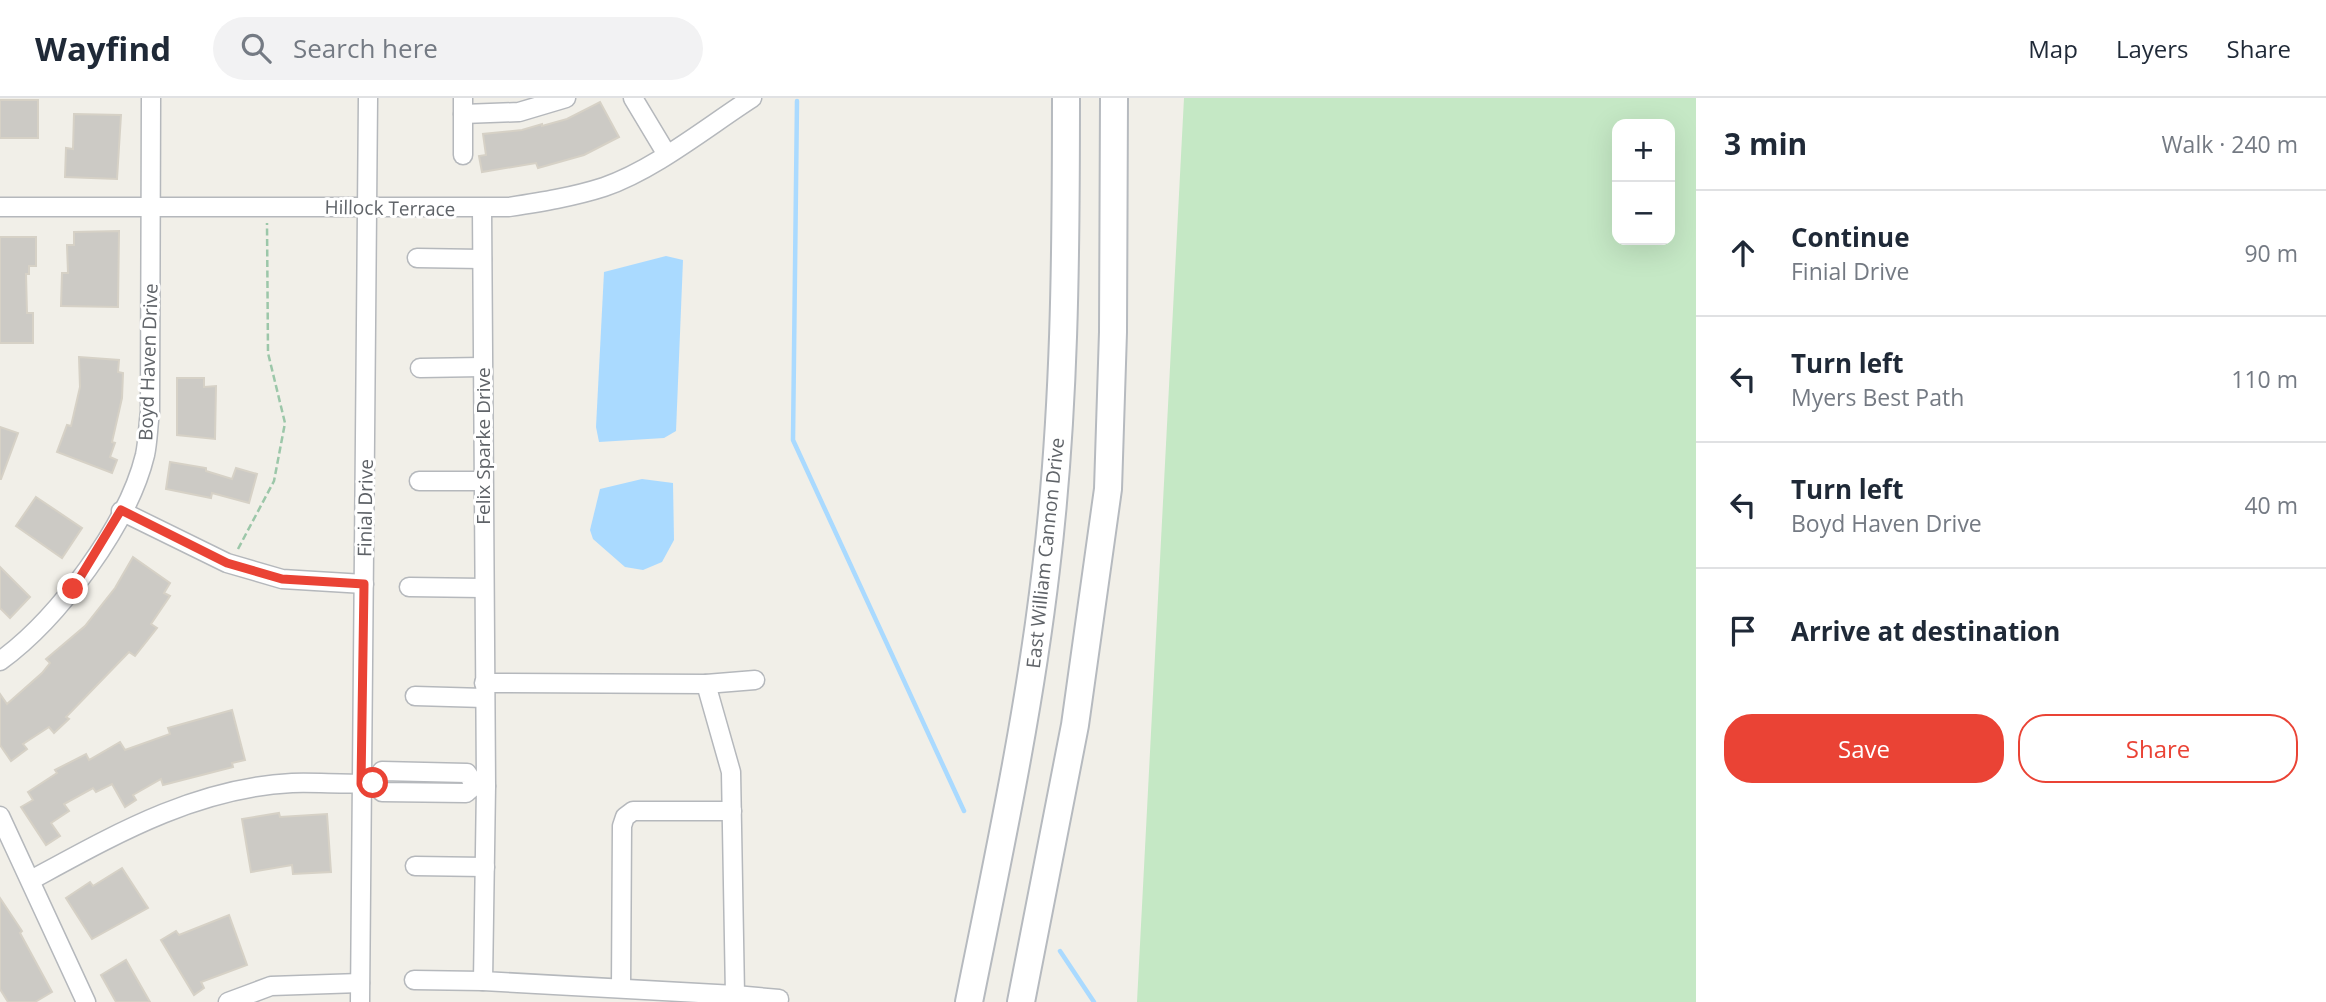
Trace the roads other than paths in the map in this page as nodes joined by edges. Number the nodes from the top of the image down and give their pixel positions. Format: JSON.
{"nodes":[{"id":1,"x":151,"y":98,"type":"edge"},
{"id":2,"x":368,"y":98,"type":"edge"},
{"id":3,"x":566,"y":98,"type":"edge"},
{"id":4,"x":633,"y":98,"type":"edge"},
{"id":5,"x":752,"y":98,"type":"edge"},
{"id":6,"x":1066,"y":98,"type":"edge"},
{"id":7,"x":1114,"y":98,"type":"edge"},
{"id":8,"x":463,"y":106,"type":"edge"},
{"id":9,"x":666,"y":153,"type":"junction"},
{"id":10,"x":463,"y":155,"type":"dead end"},
{"id":11,"x":0,"y":206,"type":"edge"},
{"id":12,"x":151,"y":206,"type":"junction"},
{"id":13,"x":368,"y":206,"type":"junction"},
{"id":14,"x":482,"y":208,"type":"junction"},
{"id":15,"x":417,"y":258,"type":"dead end"},
{"id":16,"x":482,"y":259,"type":"junction"},
{"id":17,"x":482,"y":367,"type":"junction"},
{"id":18,"x":420,"y":368,"type":"dead end"},
{"id":19,"x":418,"y":481,"type":"dead end"},
{"id":20,"x":482,"y":481,"type":"junction"},
{"id":21,"x":121,"y":510,"type":"junction"},
{"id":22,"x":364,"y":584,"type":"junction"},
{"id":23,"x":409,"y":587,"type":"dead end"},
{"id":24,"x":483,"y":588,"type":"junction"},
{"id":25,"x":0,"y":661,"type":"edge"},
{"id":26,"x":755,"y":680,"type":"dead end"},
{"id":27,"x":706,"y":684,"type":"junction"},
{"id":28,"x":484,"y":690,"type":"junction"},
{"id":29,"x":415,"y":696,"type":"dead end"},
{"id":30,"x":367,"y":783,"type":"junction"},
{"id":31,"x":481,"y":786,"type":"junction"},
{"id":32,"x":732,"y":811,"type":"junction"},
{"id":33,"x":0,"y":816,"type":"edge"},
{"id":34,"x":415,"y":866,"type":"dead end"},
{"id":35,"x":485,"y":867,"type":"junction"},
{"id":36,"x":32,"y":880,"type":"junction"},
{"id":37,"x":414,"y":981,"type":"dead end"},
{"id":38,"x":484,"y":981,"type":"junction"},
{"id":39,"x":360,"y":983,"type":"junction"},
{"id":40,"x":621,"y":988,"type":"junction"},
{"id":41,"x":735,"y":995,"type":"junction"},
{"id":42,"x":779,"y":999,"type":"dead end"},
{"id":43,"x":86,"y":1002,"type":"edge"},
{"id":44,"x":228,"y":1002,"type":"edge"},
{"id":45,"x":360,"y":1002,"type":"edge"},
{"id":46,"x":969,"y":1002,"type":"edge"},
{"id":47,"x":1021,"y":1002,"type":"edge"}],
"edges":[{"from":1,"to":12,"type":"street","name":"Boyd Haven Drive"},
{"from":2,"to":13,"type":"street","name":"Finial Drive"},
{"from":3,"to":8,"type":"street"},
{"from":4,"to":9,"type":"street"},
{"from":5,"to":9,"type":"street","name":"Hillock Terrace"},
{"from":6,"to":46,"type":"street","name":"East William Cannon Drive"},
{"from":7,"to":47,"type":"street"},
{"from":8,"to":10,"type":"street"},
{"from":9,"to":14,"type":"street","name":"Hillock Terrace"},
{"from":11,"to":12,"type":"street","name":"Hillock Terrace"},
{"from":12,"to":13,"type":"street","name":"Hillock Terrace"},
{"from":12,"to":21,"type":"street","name":"Boyd Haven Drive"},
{"from":13,"to":14,"type":"street","name":"Hillock Terrace"},
{"from":13,"to":22,"type":"street","name":"Finial Drive"},
{"from":14,"to":16,"type":"street","name":"Felix Sparke Drive"},
{"from":15,"to":16,"type":"street"},
{"from":16,"to":17,"type":"street","name":"Felix Sparke Drive"},
{"from":17,"to":18,"type":"street"},
{"from":17,"to":20,"type":"street","name":"Felix Sparke Drive"},
{"from":19,"to":20,"type":"street"},
{"from":20,"to":24,"type":"street","name":"Felix Sparke Drive"},
{"from":21,"to":22,"type":"street"},
{"from":21,"to":25,"type":"street","name":"Boyd Haven Drive"},
{"from":22,"to":30,"type":"street","name":"Finial Drive"},
{"from":23,"to":24,"type":"street"},
{"from":24,"to":28,"type":"street","name":"Felix Sparke Drive"},
{"from":26,"to":27,"type":"street"},
{"from":27,"to":28,"type":"street"},
{"from":27,"to":32,"type":"street"},
{"from":28,"to":29,"type":"street"},
{"from":28,"to":31,"type":"street","name":"Felix Sparke Drive"},
{"from":30,"to":31,"type":"street"},
{"from":30,"to":36,"type":"street"},
{"from":30,"to":39,"type":"street","name":"Finial Drive"},
{"from":31,"to":35,"type":"street","name":"Felix Sparke Drive"},
{"from":32,"to":40,"type":"street"},
{"from":32,"to":41,"type":"street"},
{"from":33,"to":36,"type":"street"},
{"from":34,"to":35,"type":"street"},
{"from":35,"to":38,"type":"street","name":"Felix Sparke Drive"},
{"from":36,"to":43,"type":"street"},
{"from":37,"to":38,"type":"street"},
{"from":38,"to":40,"type":"street"},
{"from":39,"to":44,"type":"street"},
{"from":39,"to":45,"type":"street","name":"Finial Drive"},
{"from":40,"to":41,"type":"street"},
{"from":41,"to":42,"type":"street"}]}
